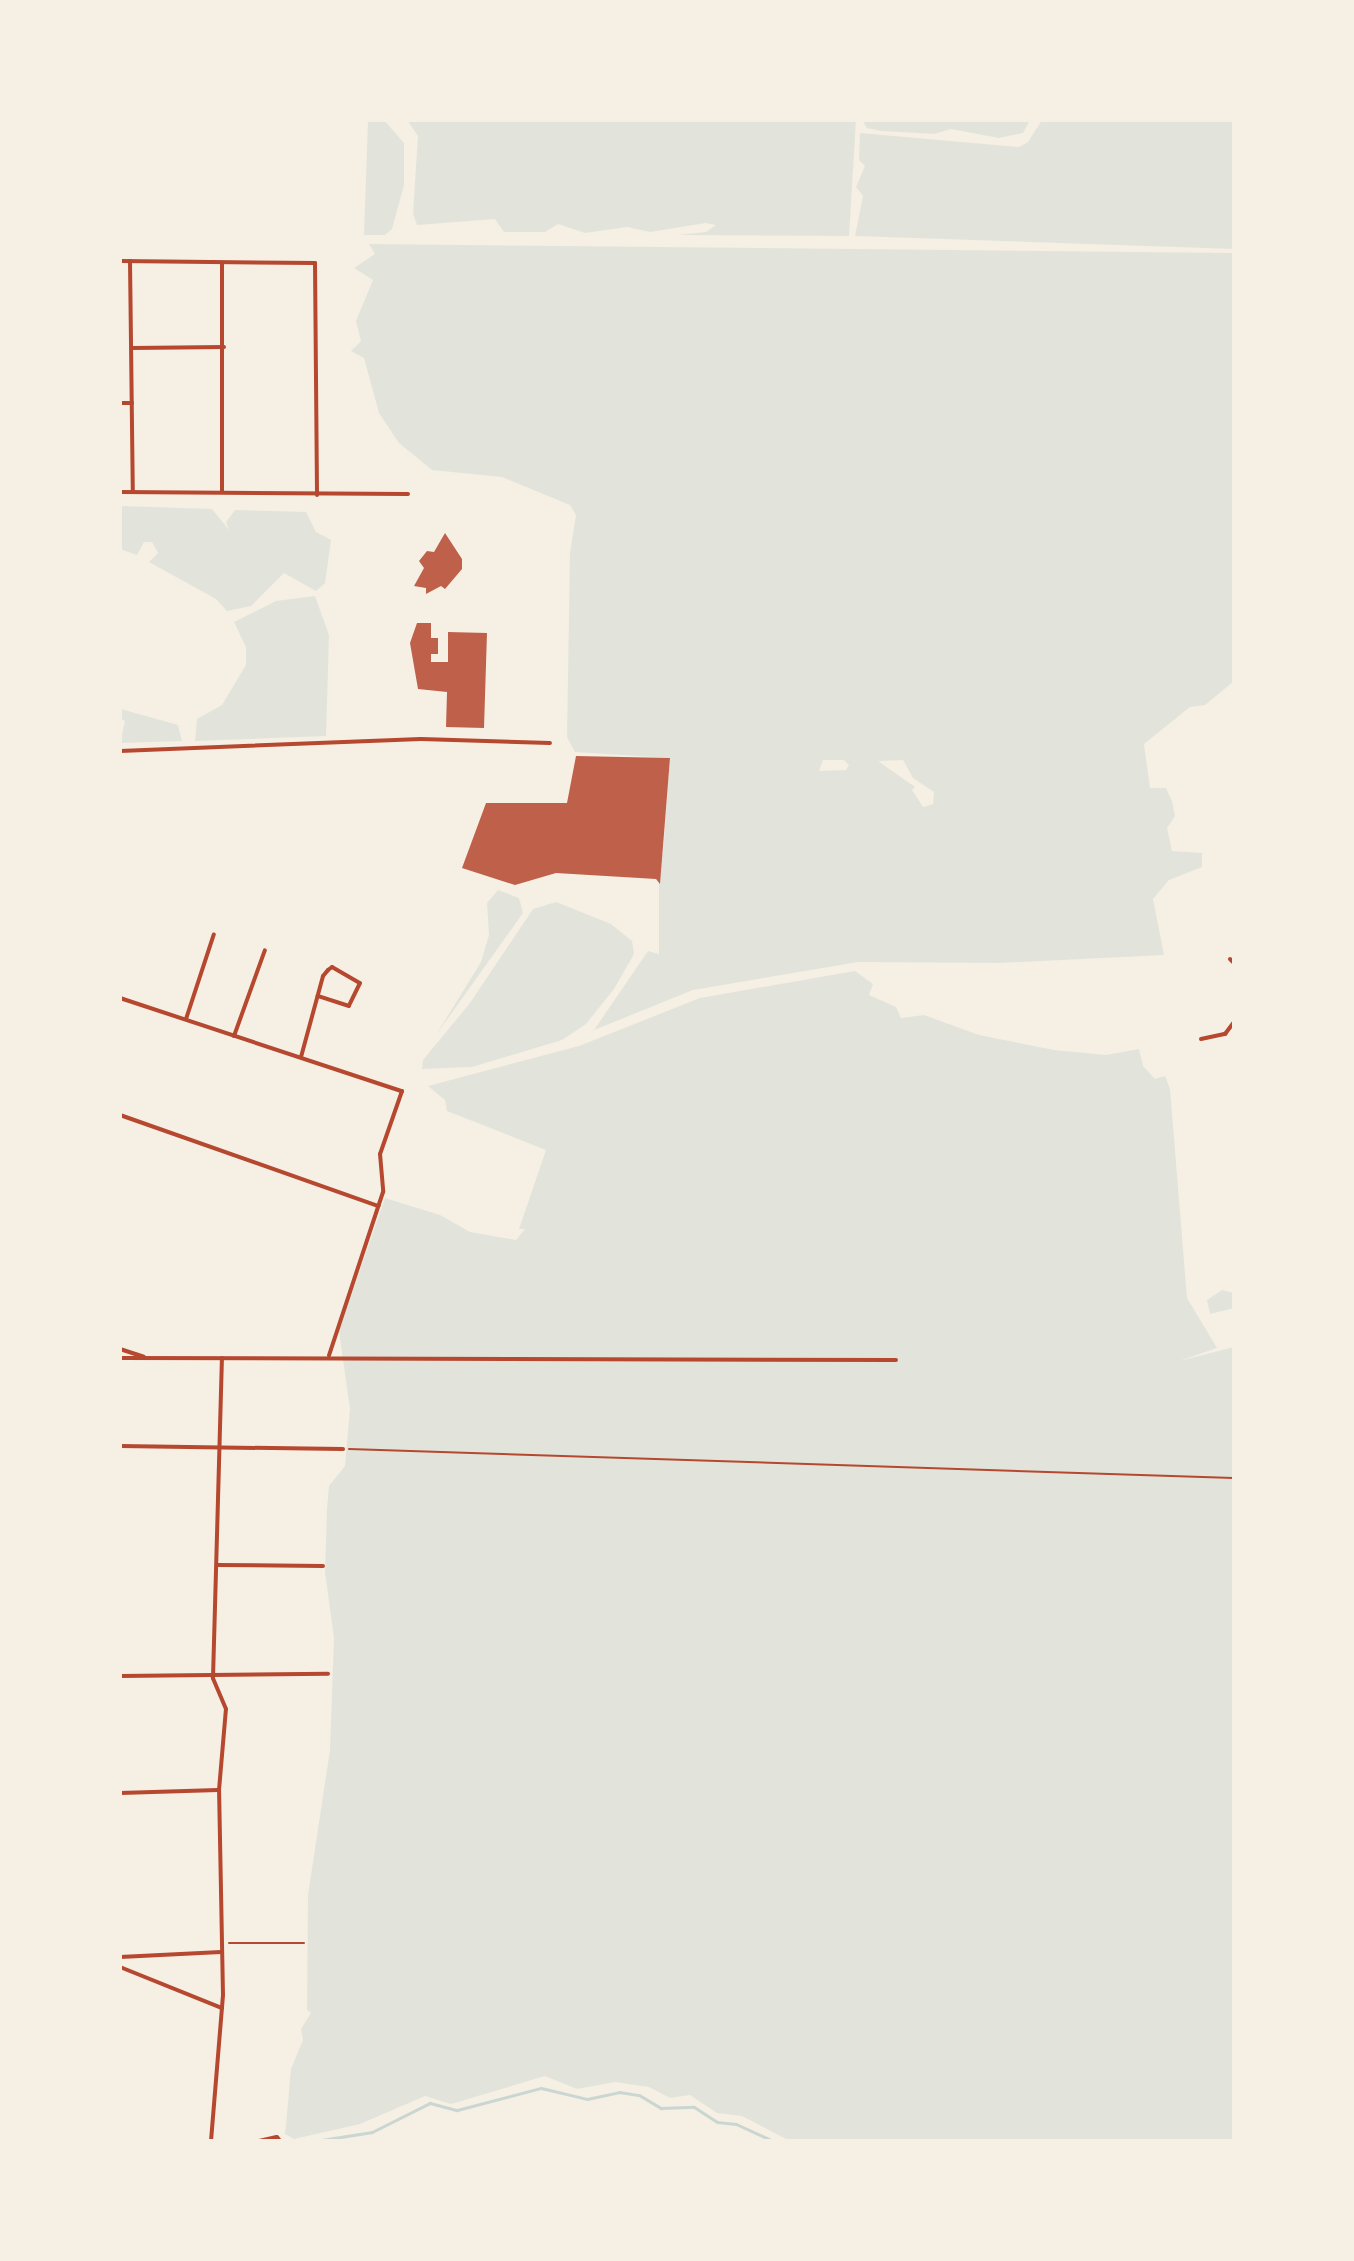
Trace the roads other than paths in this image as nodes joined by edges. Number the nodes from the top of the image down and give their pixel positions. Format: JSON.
{"nodes":[{"id":1,"x":120,"y":261,"type":"edge"},
{"id":2,"x":130,"y":261,"type":"junction"},
{"id":3,"x":222,"y":264,"type":"junction"},
{"id":4,"x":224,"y":347,"type":"junction"},
{"id":5,"x":132,"y":348,"type":"junction"},
{"id":6,"x":120,"y":403,"type":"edge"},
{"id":7,"x":132,"y":403,"type":"junction"},
{"id":8,"x":120,"y":492,"type":"edge"},
{"id":9,"x":133,"y":492,"type":"junction"},
{"id":10,"x":222,"y":492,"type":"junction"},
{"id":11,"x":408,"y":494,"type":"dead end"},
{"id":12,"x":317,"y":495,"type":"junction"},
{"id":13,"x":550,"y":743,"type":"dead end"},
{"id":14,"x":120,"y":751,"type":"edge"},
{"id":15,"x":214,"y":934,"type":"dead end"},
{"id":16,"x":265,"y":950,"type":"dead end"},
{"id":17,"x":318,"y":996,"type":"junction"},
{"id":18,"x":120,"y":998,"type":"edge"},
{"id":19,"x":186,"y":1020,"type":"junction"},
{"id":20,"x":1234,"y":1022,"type":"edge"},
{"id":21,"x":234,"y":1036,"type":"junction"},
{"id":22,"x":1201,"y":1039,"type":"dead end"},
{"id":23,"x":300,"y":1058,"type":"junction"},
{"id":24,"x":120,"y":1115,"type":"edge"},
{"id":25,"x":378,"y":1207,"type":"junction"},
{"id":26,"x":120,"y":1349,"type":"edge"},
{"id":27,"x":329,"y":1356,"type":"junction"},
{"id":28,"x":120,"y":1358,"type":"edge"},
{"id":29,"x":222,"y":1358,"type":"junction"},
{"id":30,"x":150,"y":1359,"type":"junction"},
{"id":31,"x":896,"y":1360,"type":"dead end"},
{"id":32,"x":120,"y":1446,"type":"edge"},
{"id":33,"x":220,"y":1449,"type":"junction"},
{"id":34,"x":343,"y":1449,"type":"road end"},
{"id":35,"x":217,"y":1565,"type":"junction"},
{"id":36,"x":323,"y":1566,"type":"dead end"},
{"id":37,"x":328,"y":1674,"type":"dead end"},
{"id":38,"x":120,"y":1676,"type":"edge"},
{"id":39,"x":213,"y":1678,"type":"junction"},
{"id":40,"x":219,"y":1790,"type":"junction"},
{"id":41,"x":120,"y":1793,"type":"edge"},
{"id":42,"x":221,"y":1952,"type":"junction"},
{"id":43,"x":120,"y":1957,"type":"edge"},
{"id":44,"x":120,"y":1967,"type":"edge"},
{"id":45,"x":223,"y":2008,"type":"junction"},
{"id":46,"x":279,"y":2139,"type":"edge"},
{"id":47,"x":211,"y":2141,"type":"edge"},
{"id":48,"x":259,"y":2141,"type":"edge"}],
"edges":[{"from":1,"to":2,"type":"street"},
{"from":2,"to":3,"type":"street"},
{"from":2,"to":5,"type":"street"},
{"from":3,"to":4,"type":"street"},
{"from":3,"to":12,"type":"street"},
{"from":4,"to":5,"type":"street"},
{"from":4,"to":10,"type":"street"},
{"from":5,"to":7,"type":"street"},
{"from":6,"to":7,"type":"street"},
{"from":7,"to":9,"type":"street"},
{"from":8,"to":9,"type":"street"},
{"from":9,"to":10,"type":"street"},
{"from":10,"to":12,"type":"street"},
{"from":11,"to":12,"type":"street"},
{"from":13,"to":14,"type":"street"},
{"from":15,"to":19,"type":"street"},
{"from":16,"to":21,"type":"street"},
{"from":17,"to":17,"type":"street"},
{"from":17,"to":23,"type":"street"},
{"from":18,"to":19,"type":"street"},
{"from":19,"to":21,"type":"street"},
{"from":20,"to":22,"type":"street"},
{"from":21,"to":23,"type":"street"},
{"from":23,"to":25,"type":"street"},
{"from":24,"to":25,"type":"street"},
{"from":25,"to":27,"type":"street"},
{"from":26,"to":30,"type":"street"},
{"from":27,"to":29,"type":"street"},
{"from":27,"to":31,"type":"street"},
{"from":28,"to":30,"type":"street"},
{"from":29,"to":30,"type":"street"},
{"from":29,"to":33,"type":"street"},
{"from":32,"to":33,"type":"street"},
{"from":33,"to":34,"type":"street"},
{"from":33,"to":35,"type":"street"},
{"from":35,"to":36,"type":"street"},
{"from":35,"to":39,"type":"street"},
{"from":37,"to":39,"type":"street"},
{"from":38,"to":39,"type":"street"},
{"from":39,"to":40,"type":"street"},
{"from":40,"to":41,"type":"street"},
{"from":40,"to":42,"type":"street"},
{"from":42,"to":43,"type":"street"},
{"from":42,"to":45,"type":"street"},
{"from":44,"to":45,"type":"street"},
{"from":45,"to":47,"type":"street"},
{"from":46,"to":48,"type":"street"}]}
